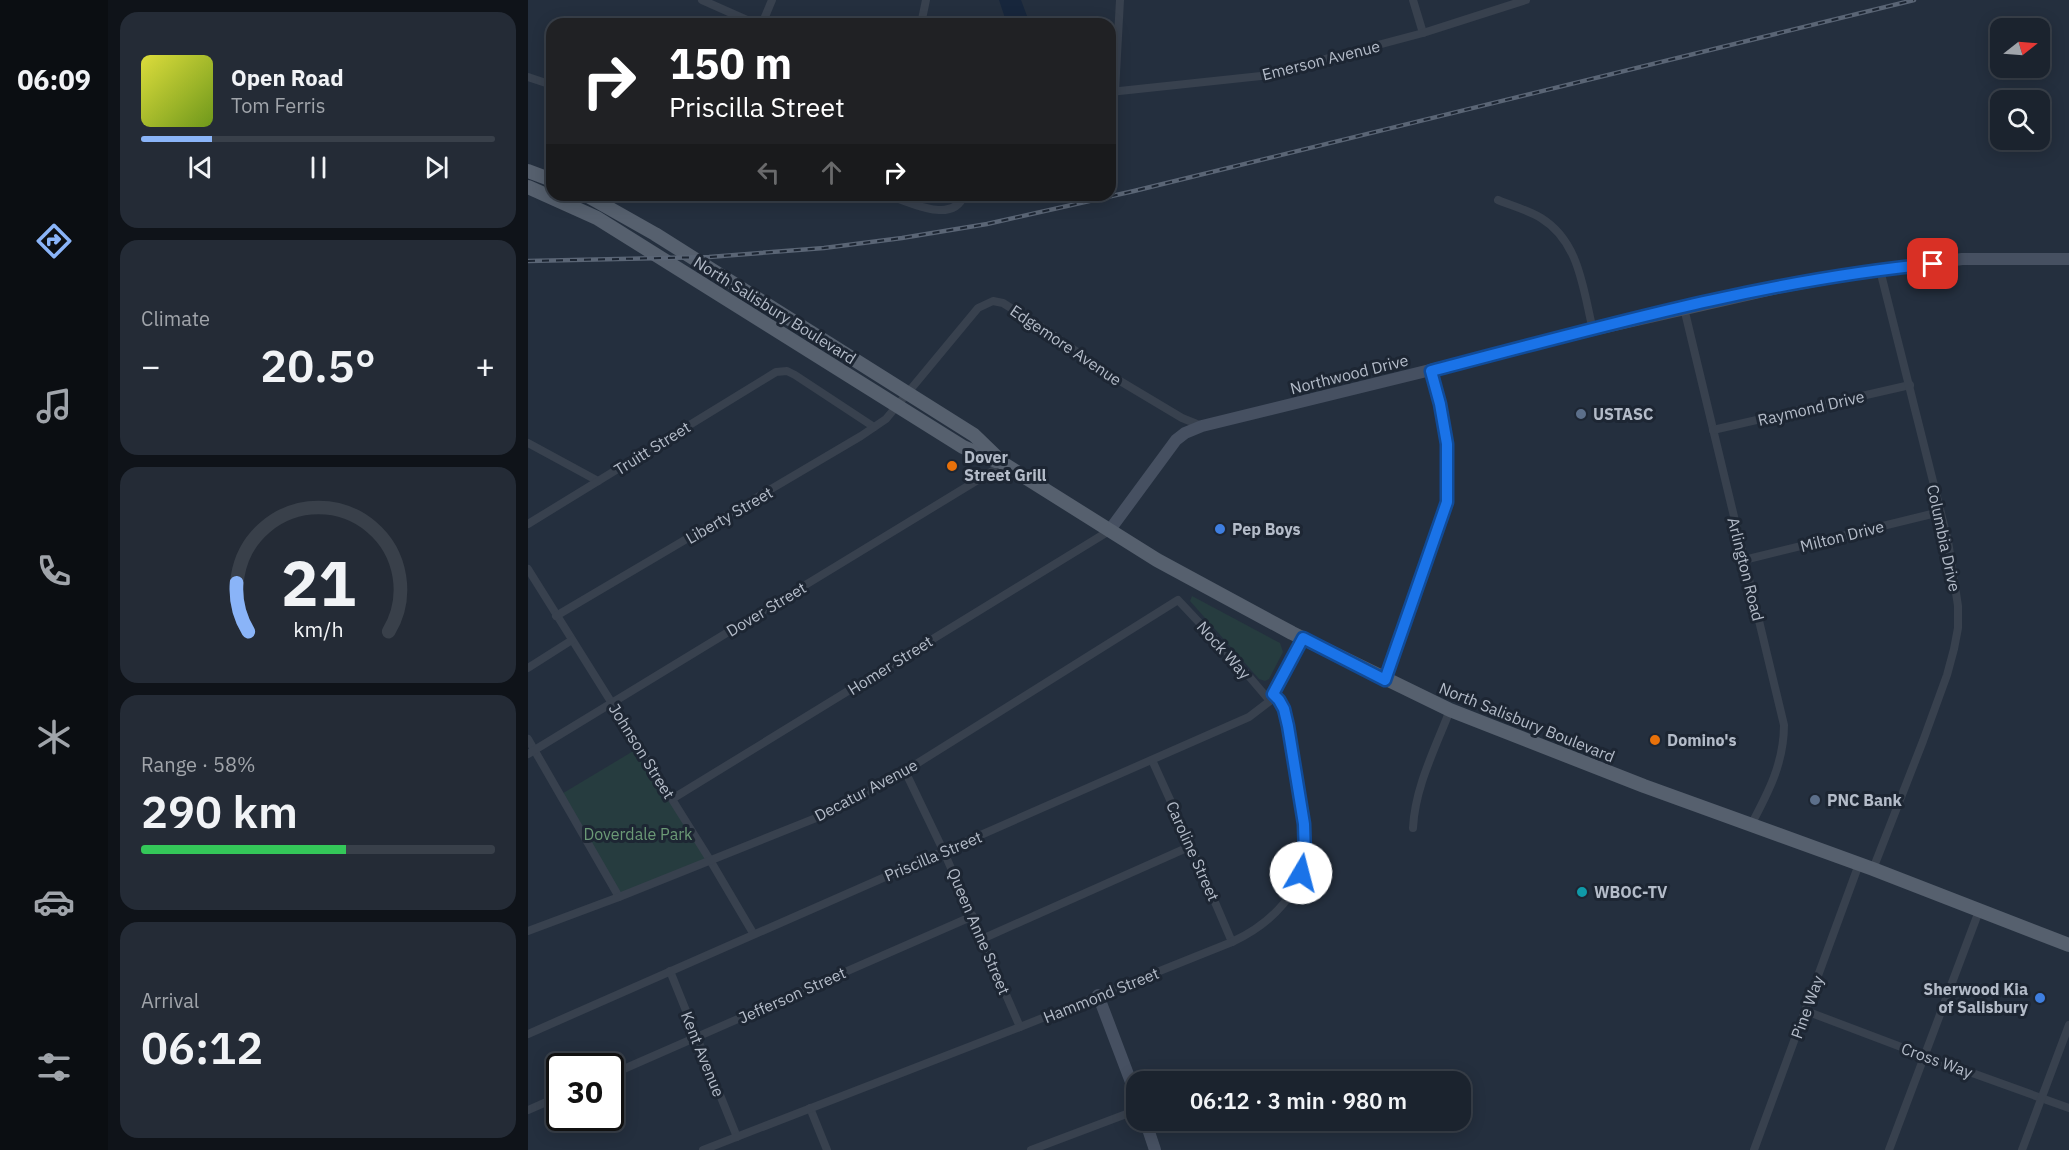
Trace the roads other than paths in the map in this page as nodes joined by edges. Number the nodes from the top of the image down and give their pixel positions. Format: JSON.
{"nodes":[{"id":1,"x":702,"y":0,"type":"edge"},
{"id":2,"x":772,"y":0,"type":"edge"},
{"id":3,"x":926,"y":0,"type":"edge"},
{"id":4,"x":1120,"y":0,"type":"edge"},
{"id":5,"x":1413,"y":0,"type":"edge"},
{"id":6,"x":1526,"y":0,"type":"edge"},
{"id":7,"x":742,"y":18,"type":"edge"},
{"id":8,"x":764,"y":18,"type":"edge"},
{"id":9,"x":922,"y":18,"type":"edge"},
{"id":10,"x":1423,"y":33,"type":"junction"},
{"id":11,"x":1116,"y":46,"type":"edge"},
{"id":12,"x":528,"y":77,"type":"edge"},
{"id":13,"x":546,"y":83,"type":"edge"},
{"id":14,"x":1116,"y":92,"type":"edge"},
{"id":15,"x":528,"y":171,"type":"edge"},
{"id":16,"x":546,"y":178,"type":"edge"},
{"id":17,"x":528,"y":187,"type":"edge"},
{"id":18,"x":546,"y":195,"type":"edge"},
{"id":19,"x":1498,"y":200,"type":"dead end"},
{"id":20,"x":559,"y":201,"type":"edge"},
{"id":21,"x":597,"y":201,"type":"edge"},
{"id":22,"x":906,"y":201,"type":"edge"},
{"id":23,"x":962,"y":201,"type":"edge"},
{"id":24,"x":2069,"y":260,"type":"edge"},
{"id":25,"x":1880,"y":270,"type":"junction"},
{"id":26,"x":1684,"y":308,"type":"junction"},
{"id":27,"x":1593,"y":330,"type":"junction"},
{"id":28,"x":1431,"y":371,"type":"junction"},
{"id":29,"x":1910,"y":385,"type":"junction"},
{"id":30,"x":907,"y":394,"type":"junction"},
{"id":31,"x":897,"y":406,"type":"junction"},
{"id":32,"x":1202,"y":426,"type":"junction"},
{"id":33,"x":874,"y":427,"type":"junction"},
{"id":34,"x":1713,"y":430,"type":"junction"},
{"id":35,"x":528,"y":443,"type":"edge"},
{"id":36,"x":1004,"y":464,"type":"junction"},
{"id":37,"x":598,"y":481,"type":"junction"},
{"id":38,"x":1940,"y":512,"type":"junction"},
{"id":39,"x":528,"y":524,"type":"edge"},
{"id":40,"x":1109,"y":531,"type":"junction"},
{"id":41,"x":1744,"y":561,"type":"junction"},
{"id":42,"x":528,"y":569,"type":"edge"},
{"id":43,"x":1178,"y":600,"type":"joint"},
{"id":44,"x":556,"y":616,"type":"junction"},
{"id":45,"x":1303,"y":638,"type":"junction"},
{"id":46,"x":572,"y":640,"type":"junction"},
{"id":47,"x":528,"y":668,"type":"edge"},
{"id":48,"x":1385,"y":680,"type":"junction"},
{"id":49,"x":1271,"y":697,"type":"junction"},
{"id":50,"x":612,"y":703,"type":"junction"},
{"id":51,"x":1450,"y":711,"type":"junction"},
{"id":52,"x":528,"y":739,"type":"edge"},
{"id":53,"x":531,"y":752,"type":"edge"},
{"id":54,"x":1152,"y":760,"type":"junction"},
{"id":55,"x":905,"y":771,"type":"junction"},
{"id":56,"x":672,"y":799,"type":"junction"},
{"id":57,"x":1751,"y":825,"type":"junction"},
{"id":58,"x":1413,"y":828,"type":"dead end"},
{"id":59,"x":1191,"y":846,"type":"junction"},
{"id":60,"x":945,"y":852,"type":"junction"},
{"id":61,"x":710,"y":860,"type":"junction"},
{"id":62,"x":1858,"y":864,"type":"junction"},
{"id":63,"x":1873,"y":869,"type":"junction"},
{"id":64,"x":619,"y":897,"type":"junction"},
{"id":65,"x":1979,"y":911,"type":"junction"},
{"id":66,"x":973,"y":916,"type":"junction"},
{"id":67,"x":528,"y":931,"type":"edge"},
{"id":68,"x":753,"y":933,"type":"junction"},
{"id":69,"x":982,"y":939,"type":"junction"},
{"id":70,"x":1232,"y":942,"type":"junction"},
{"id":71,"x":2069,"y":945,"type":"edge"},
{"id":72,"x":670,"y":971,"type":"junction"},
{"id":73,"x":1098,"y":995,"type":"junction"},
{"id":74,"x":1806,"y":1011,"type":"junction"},
{"id":75,"x":2069,"y":1025,"type":"edge"},
{"id":76,"x":1020,"y":1027,"type":"junction"},
{"id":77,"x":528,"y":1034,"type":"edge"},
{"id":78,"x":696,"y":1038,"type":"junction"},
{"id":79,"x":1925,"y":1056,"type":"junction"},
{"id":80,"x":624,"y":1069,"type":"edge"},
{"id":81,"x":1127,"y":1071,"type":"edge"},
{"id":82,"x":2041,"y":1098,"type":"junction"},
{"id":83,"x":546,"y":1102,"type":"edge"},
{"id":84,"x":810,"y":1108,"type":"junction"},
{"id":85,"x":2069,"y":1108,"type":"edge"},
{"id":86,"x":528,"y":1110,"type":"edge"},
{"id":87,"x":1126,"y":1114,"type":"edge"},
{"id":88,"x":1149,"y":1131,"type":"edge"},
{"id":89,"x":737,"y":1137,"type":"junction"},
{"id":90,"x":707,"y":1149,"type":"edge"},
{"id":91,"x":827,"y":1150,"type":"edge"},
{"id":92,"x":1031,"y":1150,"type":"edge"},
{"id":93,"x":1155,"y":1150,"type":"edge"},
{"id":94,"x":1754,"y":1150,"type":"edge"},
{"id":95,"x":1889,"y":1150,"type":"edge"},
{"id":96,"x":2022,"y":1150,"type":"edge"}],
"edges":[{"from":1,"to":7,"type":"street"},
{"from":2,"to":8,"type":"street"},
{"from":3,"to":9,"type":"street"},
{"from":4,"to":11,"type":"street"},
{"from":5,"to":10,"type":"street"},
{"from":6,"to":10,"type":"street","name":"Emerson Avenue"},
{"from":10,"to":14,"type":"street","name":"Emerson Avenue"},
{"from":12,"to":13,"type":"street"},
{"from":15,"to":16,"type":"main road"},
{"from":17,"to":18,"type":"main road","name":"North Salisbury Boulevard"},
{"from":19,"to":27,"type":"street"},
{"from":20,"to":31,"type":"main road","name":"North Salisbury Boulevard"},
{"from":21,"to":30,"type":"main road","name":"North Salisbury Boulevard"},
{"from":22,"to":23,"type":"street"},
{"from":24,"to":25,"type":"street","name":"Northwood Drive"},
{"from":25,"to":26,"type":"street","name":"Northwood Drive"},
{"from":25,"to":29,"type":"street","name":"Columbia Drive"},
{"from":26,"to":27,"type":"street","name":"Northwood Drive"},
{"from":26,"to":34,"type":"street","name":"Arlington Road"},
{"from":27,"to":28,"type":"street","name":"Northwood Drive"},
{"from":28,"to":32,"type":"street","name":"Northwood Drive"},
{"from":28,"to":48,"type":"street"},
{"from":29,"to":34,"type":"street","name":"Raymond Drive"},
{"from":29,"to":38,"type":"street","name":"Columbia Drive"},
{"from":30,"to":31,"type":"street","name":"Edgemore Avenue"},
{"from":30,"to":32,"type":"street","name":"Edgemore Avenue"},
{"from":30,"to":36,"type":"main road","name":"North Salisbury Boulevard"},
{"from":31,"to":33,"type":"street","name":"Liberty Street"},
{"from":31,"to":36,"type":"main road","name":"North Salisbury Boulevard"},
{"from":32,"to":40,"type":"street","name":"Northwood Drive"},
{"from":33,"to":37,"type":"street","name":"Truitt Street"},
{"from":33,"to":44,"type":"street","name":"Liberty Street"},
{"from":34,"to":41,"type":"street","name":"Arlington Road"},
{"from":35,"to":37,"type":"street"},
{"from":36,"to":40,"type":"main road","name":"North Salisbury Boulevard"},
{"from":36,"to":50,"type":"street","name":"Dover Street"},
{"from":37,"to":39,"type":"street","name":"Truitt Street"},
{"from":38,"to":41,"type":"street","name":"Milton Drive"},
{"from":38,"to":63,"type":"street","name":"Columbia Drive"},
{"from":40,"to":45,"type":"main road","name":"North Salisbury Boulevard"},
{"from":40,"to":56,"type":"street","name":"Homer Street"},
{"from":41,"to":57,"type":"street","name":"Arlington Road"},
{"from":42,"to":44,"type":"street","name":"Johnson Street"},
{"from":43,"to":49,"type":"street","name":"Nock Way"},
{"from":43,"to":55,"type":"street","name":"Decatur Avenue"},
{"from":44,"to":46,"type":"street","name":"Johnson Street"},
{"from":45,"to":48,"type":"main road","name":"North Salisbury Boulevard"},
{"from":45,"to":49,"type":"street","name":"Priscilla Street"},
{"from":46,"to":47,"type":"street"},
{"from":46,"to":50,"type":"street","name":"Johnson Street"},
{"from":48,"to":51,"type":"main road","name":"North Salisbury Boulevard"},
{"from":49,"to":54,"type":"street","name":"Priscilla Street"},
{"from":49,"to":70,"type":"street","name":"Hammond Street"},
{"from":50,"to":53,"type":"street","name":"Dover Street"},
{"from":50,"to":56,"type":"street","name":"Johnson Street"},
{"from":51,"to":57,"type":"main road","name":"North Salisbury Boulevard"},
{"from":51,"to":58,"type":"street"},
{"from":52,"to":53,"type":"street"},
{"from":53,"to":64,"type":"street"},
{"from":54,"to":59,"type":"street","name":"Caroline Street"},
{"from":54,"to":60,"type":"street","name":"Priscilla Street"},
{"from":55,"to":60,"type":"street","name":"Queen Anne Street"},
{"from":55,"to":61,"type":"street","name":"Decatur Avenue"},
{"from":56,"to":61,"type":"street","name":"Johnson Street"},
{"from":57,"to":62,"type":"main road","name":"North Salisbury Boulevard"},
{"from":59,"to":69,"type":"street"},
{"from":59,"to":70,"type":"street","name":"Caroline Street"},
{"from":60,"to":66,"type":"street","name":"Queen Anne Street"},
{"from":60,"to":68,"type":"street","name":"Priscilla Street"},
{"from":61,"to":64,"type":"street","name":"Decatur Avenue"},
{"from":61,"to":68,"type":"street","name":"Johnson Street"},
{"from":62,"to":63,"type":"main road","name":"North Salisbury Boulevard"},
{"from":62,"to":74,"type":"street","name":"Pine Way"},
{"from":63,"to":65,"type":"main road","name":"North Salisbury Boulevard"},
{"from":64,"to":67,"type":"street","name":"Decatur Avenue"},
{"from":65,"to":71,"type":"main road","name":"North Salisbury Boulevard"},
{"from":65,"to":79,"type":"street"},
{"from":66,"to":69,"type":"street","name":"Queen Anne Street"},
{"from":66,"to":78,"type":"street","name":"Jefferson Street"},
{"from":68,"to":72,"type":"street","name":"Priscilla Street"},
{"from":69,"to":76,"type":"street","name":"Queen Anne Street"},
{"from":70,"to":73,"type":"street","name":"Hammond Street"},
{"from":72,"to":77,"type":"street","name":"Priscilla Street"},
{"from":72,"to":78,"type":"street","name":"Kent Avenue"},
{"from":73,"to":76,"type":"street","name":"Hammond Street"},
{"from":73,"to":81,"type":"street"},
{"from":74,"to":79,"type":"street","name":"Cross Way"},
{"from":74,"to":94,"type":"street","name":"Pine Way"},
{"from":75,"to":82,"type":"street"},
{"from":76,"to":84,"type":"street","name":"Hammond Street"},
{"from":78,"to":80,"type":"street","name":"Jefferson Street"},
{"from":78,"to":89,"type":"street","name":"Kent Avenue"},
{"from":79,"to":82,"type":"street","name":"Cross Way"},
{"from":79,"to":95,"type":"street"},
{"from":82,"to":85,"type":"street","name":"Cross Way"},
{"from":82,"to":96,"type":"street"},
{"from":83,"to":86,"type":"street"},
{"from":84,"to":89,"type":"street","name":"Hammond Street"},
{"from":84,"to":91,"type":"street"},
{"from":87,"to":92,"type":"street"},
{"from":88,"to":93,"type":"street"},
{"from":89,"to":90,"type":"street","name":"Hammond Street"}]}
